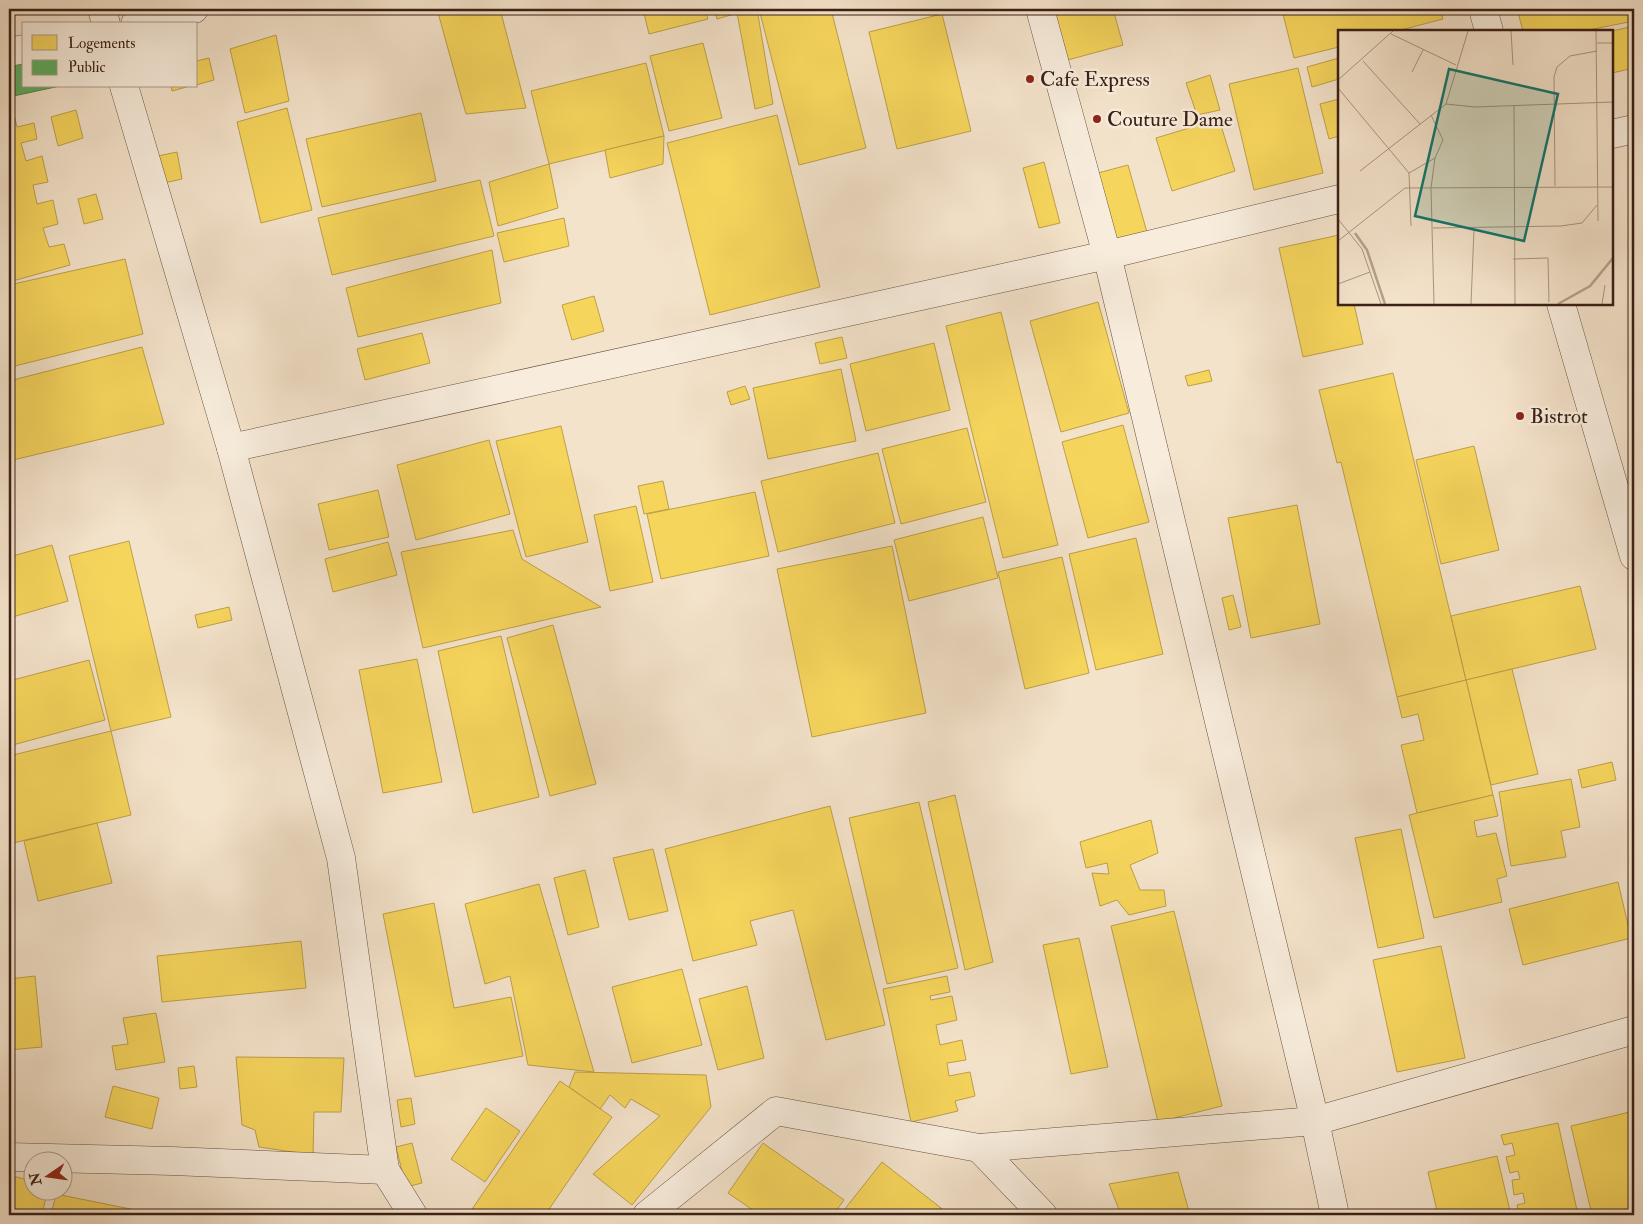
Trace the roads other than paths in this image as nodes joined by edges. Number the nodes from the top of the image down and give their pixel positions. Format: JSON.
{"nodes":[{"id":1,"x":102,"y":9,"type":"edge"},
{"id":2,"x":194,"y":9,"type":"edge"},
{"id":3,"x":1040,"y":9,"type":"edge"},
{"id":4,"x":1483,"y":9,"type":"edge"},
{"id":5,"x":105,"y":22,"type":"edge"},
{"id":6,"x":143,"y":22,"type":"edge"},
{"id":7,"x":1489,"y":30,"type":"edge"},
{"id":8,"x":22,"y":49,"type":"edge"},
{"id":9,"x":9,"y":52,"type":"edge"},
{"id":10,"x":125,"y":88,"type":"edge"},
{"id":11,"x":1634,"y":129,"type":"edge"},
{"id":12,"x":1613,"y":134,"type":"edge"},
{"id":13,"x":1338,"y":199,"type":"edge"},
{"id":14,"x":1107,"y":256,"type":"junction"},
{"id":15,"x":1561,"y":305,"type":"edge"},
{"id":16,"x":231,"y":448,"type":"junction"},
{"id":17,"x":1634,"y":556,"type":"edge"},
{"id":18,"x":1634,"y":1030,"type":"edge"},
{"id":19,"x":1315,"y":1121,"type":"junction"},
{"id":20,"x":979,"y":1148,"type":"junction"},
{"id":21,"x":9,"y":1157,"type":"edge"},
{"id":22,"x":385,"y":1170,"type":"junction"},
{"id":23,"x":413,"y":1215,"type":"edge"},
{"id":24,"x":647,"y":1215,"type":"edge"},
{"id":25,"x":1043,"y":1215,"type":"edge"},
{"id":26,"x":1336,"y":1215,"type":"edge"}],
"edges":[{"from":1,"to":5,"type":"street"},
{"from":2,"to":6,"type":"street"},
{"from":3,"to":14,"type":"street"},
{"from":4,"to":7,"type":"street"},
{"from":8,"to":9,"type":"street"},
{"from":10,"to":16,"type":"street"},
{"from":11,"to":12,"type":"street"},
{"from":13,"to":14,"type":"street"},
{"from":14,"to":16,"type":"street"},
{"from":14,"to":19,"type":"street"},
{"from":15,"to":17,"type":"street"},
{"from":16,"to":22,"type":"street"},
{"from":18,"to":19,"type":"street"},
{"from":19,"to":20,"type":"street"},
{"from":19,"to":26,"type":"street"},
{"from":20,"to":24,"type":"street"},
{"from":20,"to":25,"type":"street"},
{"from":21,"to":22,"type":"street"},
{"from":22,"to":23,"type":"street"}]}
